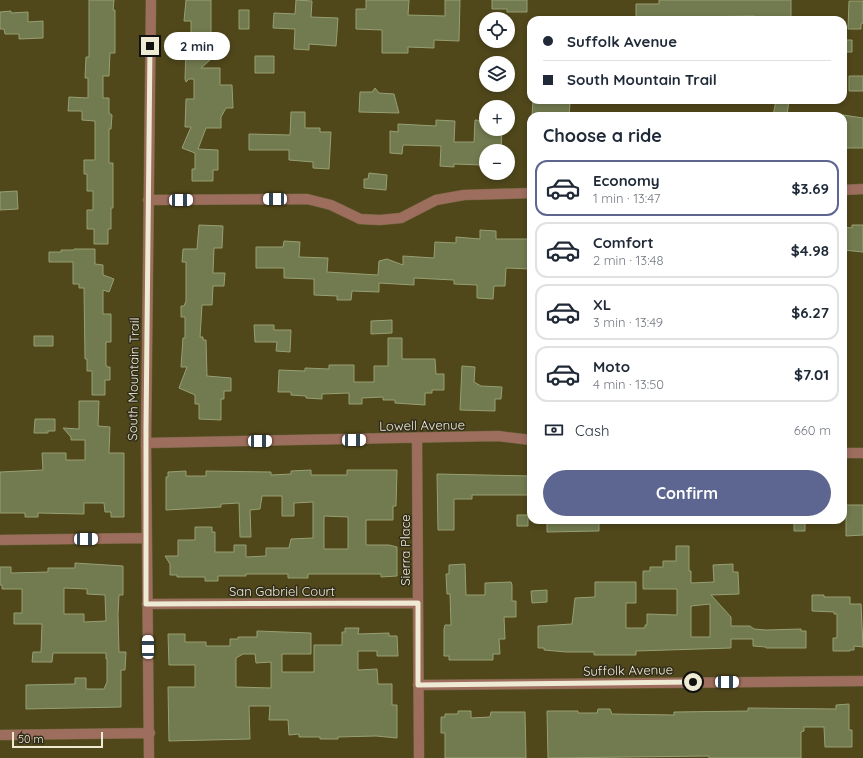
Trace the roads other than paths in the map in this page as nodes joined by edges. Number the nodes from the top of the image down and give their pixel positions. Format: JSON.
{"nodes":[{"id":1,"x":151,"y":0,"type":"edge"},
{"id":2,"x":863,"y":189,"type":"edge"},
{"id":3,"x":847,"y":190,"type":"edge"},
{"id":4,"x":527,"y":193,"type":"edge"},
{"id":5,"x":148,"y":200,"type":"junction"},
{"id":6,"x":417,"y":439,"type":"junction"},
{"id":7,"x":527,"y":440,"type":"edge"},
{"id":8,"x":146,"y":443,"type":"junction"},
{"id":9,"x":847,"y":453,"type":"edge"},
{"id":10,"x":863,"y":453,"type":"edge"},
{"id":11,"x":146,"y":538,"type":"junction"},
{"id":12,"x":0,"y":540,"type":"edge"},
{"id":13,"x":418,"y":603,"type":"junction"},
{"id":14,"x":146,"y":604,"type":"junction"},
{"id":15,"x":863,"y":681,"type":"edge"},
{"id":16,"x":418,"y":685,"type":"junction"},
{"id":17,"x":150,"y":733,"type":"junction"},
{"id":18,"x":0,"y":735,"type":"edge"},
{"id":19,"x":149,"y":758,"type":"edge"},
{"id":20,"x":419,"y":758,"type":"edge"}],
"edges":[{"from":1,"to":5,"type":"street","name":"South Mountain Trail"},
{"from":2,"to":3,"type":"street"},
{"from":4,"to":5,"type":"street"},
{"from":5,"to":8,"type":"street","name":"South Mountain Trail"},
{"from":6,"to":7,"type":"street","name":"Lowell Avenue"},
{"from":6,"to":8,"type":"street","name":"Lowell Avenue"},
{"from":6,"to":13,"type":"street","name":"Sierra Place"},
{"from":8,"to":11,"type":"street","name":"South Mountain Trail"},
{"from":9,"to":10,"type":"street"},
{"from":11,"to":12,"type":"street"},
{"from":11,"to":14,"type":"street","name":"South Mountain Trail"},
{"from":13,"to":14,"type":"street","name":"San Gabriel Court"},
{"from":13,"to":16,"type":"street","name":"Sierra Place"},
{"from":14,"to":17,"type":"street","name":"South Mountain Trail"},
{"from":15,"to":16,"type":"street","name":"Suffolk Avenue"},
{"from":16,"to":20,"type":"street","name":"Sierra Place"},
{"from":17,"to":18,"type":"street"},
{"from":17,"to":19,"type":"street","name":"South Mountain Trail"}]}
